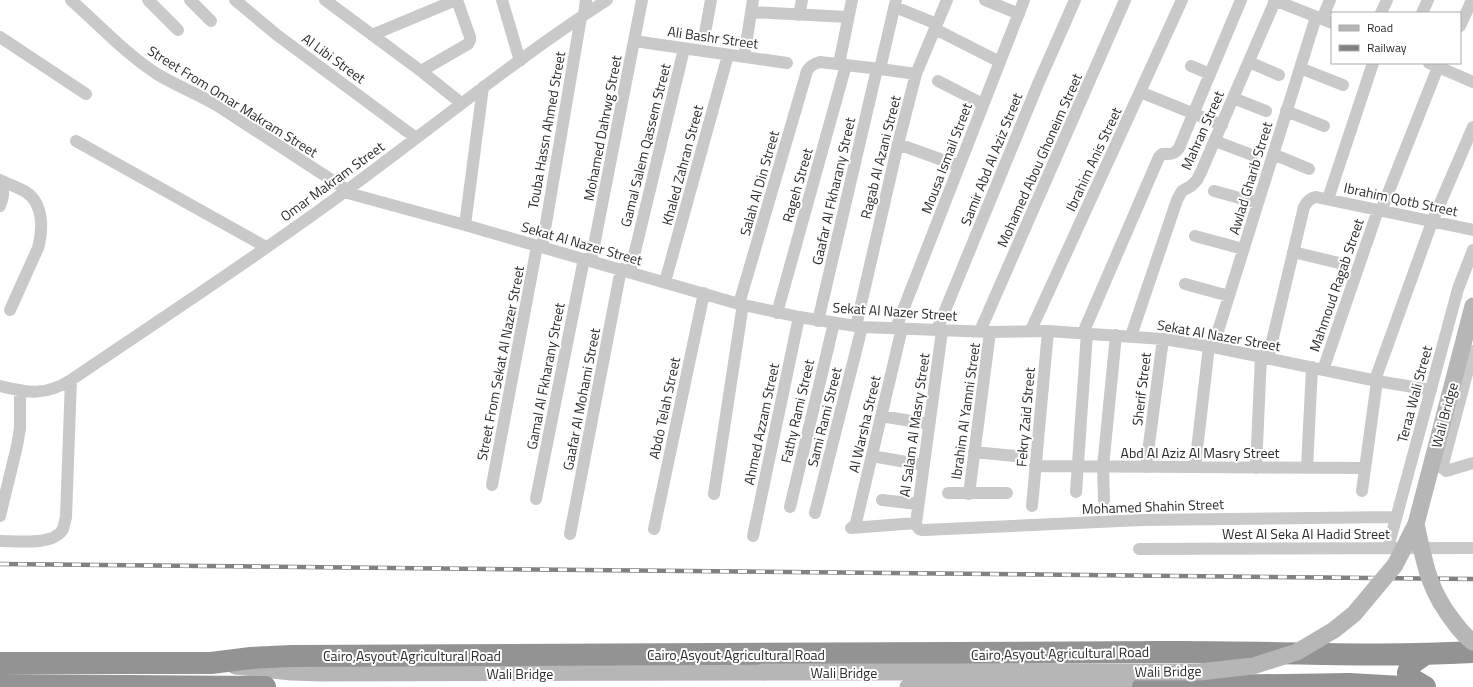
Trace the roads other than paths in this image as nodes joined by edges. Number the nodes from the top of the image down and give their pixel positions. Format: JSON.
{"nodes":[{"id":1,"x":70,"y":0,"type":"edge"},
{"id":2,"x":148,"y":0,"type":"edge"},
{"id":3,"x":190,"y":0,"type":"edge"},
{"id":4,"x":236,"y":0,"type":"edge"},
{"id":5,"x":325,"y":0,"type":"edge"},
{"id":6,"x":456,"y":0,"type":"edge"},
{"id":7,"x":502,"y":0,"type":"edge"},
{"id":8,"x":586,"y":0,"type":"edge"},
{"id":9,"x":607,"y":0,"type":"edge"},
{"id":10,"x":642,"y":0,"type":"edge"},
{"id":11,"x":711,"y":0,"type":"edge"},
{"id":12,"x":753,"y":0,"type":"edge"},
{"id":13,"x":802,"y":0,"type":"edge"},
{"id":14,"x":852,"y":0,"type":"edge"},
{"id":15,"x":947,"y":0,"type":"edge"},
{"id":16,"x":985,"y":0,"type":"edge"},
{"id":17,"x":1024,"y":0,"type":"edge"},
{"id":18,"x":1075,"y":0,"type":"edge"},
{"id":19,"x":1125,"y":0,"type":"edge"},
{"id":20,"x":1182,"y":0,"type":"edge"},
{"id":21,"x":1241,"y":0,"type":"edge"},
{"id":22,"x":1330,"y":0,"type":"edge"},
{"id":23,"x":1387,"y":0,"type":"edge"},
{"id":24,"x":1428,"y":0,"type":"edge"},
{"id":25,"x":1472,"y":0,"type":"edge"},
{"id":26,"x":1280,"y":1,"type":"edge"},
{"id":27,"x":895,"y":4,"type":"edge"},
{"id":28,"x":751,"y":12,"type":"junction"},
{"id":29,"x":1381,"y":12,"type":"edge"},
{"id":30,"x":1422,"y":12,"type":"edge"},
{"id":31,"x":1019,"y":14,"type":"junction"},
{"id":32,"x":799,"y":15,"type":"junction"},
{"id":33,"x":582,"y":16,"type":"junction"},
{"id":34,"x":848,"y":17,"type":"junction"},
{"id":35,"x":1323,"y":20,"type":"edge"},
{"id":36,"x":211,"y":21,"type":"dead end"},
{"id":37,"x":1461,"y":24,"type":"edge"},
{"id":38,"x":936,"y":26,"type":"junction"},
{"id":39,"x":178,"y":30,"type":"dead end"},
{"id":40,"x":705,"y":33,"type":"dead end"},
{"id":41,"x":372,"y":35,"type":"junction"},
{"id":42,"x":0,"y":37,"type":"edge"},
{"id":43,"x":634,"y":41,"type":"junction"},
{"id":44,"x":684,"y":48,"type":"junction"},
{"id":45,"x":728,"y":55,"type":"junction"},
{"id":46,"x":744,"y":57,"type":"junction"},
{"id":47,"x":520,"y":60,"type":"junction"},
{"id":48,"x":1000,"y":62,"type":"junction"},
{"id":49,"x":1249,"y":62,"type":"junction"},
{"id":50,"x":787,"y":63,"type":"dead end"},
{"id":51,"x":1373,"y":64,"type":"edge"},
{"id":52,"x":843,"y":65,"type":"junction"},
{"id":53,"x":1438,"y":65,"type":"edge"},
{"id":54,"x":1191,"y":66,"type":"dead end"},
{"id":55,"x":1300,"y":68,"type":"junction"},
{"id":56,"x":878,"y":69,"type":"junction"},
{"id":57,"x":421,"y":71,"type":"junction"},
{"id":58,"x":916,"y":74,"type":"junction"},
{"id":59,"x":1210,"y":74,"type":"junction"},
{"id":60,"x":1279,"y":75,"type":"dead end"},
{"id":61,"x":938,"y":81,"type":"dead end"},
{"id":62,"x":1473,"y":82,"type":"edge"},
{"id":63,"x":1343,"y":85,"type":"dead end"},
{"id":64,"x":483,"y":87,"type":"junction"},
{"id":65,"x":1140,"y":92,"type":"junction"},
{"id":66,"x":86,"y":94,"type":"dead end"},
{"id":67,"x":1233,"y":98,"type":"junction"},
{"id":68,"x":461,"y":103,"type":"junction"},
{"id":69,"x":983,"y":104,"type":"junction"},
{"id":70,"x":1266,"y":111,"type":"dead end"},
{"id":71,"x":1286,"y":111,"type":"junction"},
{"id":72,"x":1193,"y":114,"type":"junction"},
{"id":73,"x":1222,"y":125,"type":"junction"},
{"id":74,"x":1324,"y":126,"type":"dead end"},
{"id":75,"x":1473,"y":127,"type":"edge"},
{"id":76,"x":416,"y":138,"type":"junction"},
{"id":77,"x":76,"y":141,"type":"dead end"},
{"id":78,"x":1215,"y":141,"type":"junction"},
{"id":79,"x":898,"y":144,"type":"junction"},
{"id":80,"x":1273,"y":154,"type":"junction"},
{"id":81,"x":1252,"y":155,"type":"dead end"},
{"id":82,"x":959,"y":166,"type":"junction"},
{"id":83,"x":1309,"y":169,"type":"dead end"},
{"id":84,"x":0,"y":180,"type":"edge"},
{"id":85,"x":0,"y":184,"type":"edge"},
{"id":86,"x":346,"y":191,"type":"junction"},
{"id":87,"x":1214,"y":191,"type":"dead end"},
{"id":88,"x":1325,"y":198,"type":"junction"},
{"id":89,"x":1258,"y":203,"type":"junction"},
{"id":90,"x":0,"y":206,"type":"edge"},
{"id":91,"x":1379,"y":210,"type":"junction"},
{"id":92,"x":1432,"y":222,"type":"junction"},
{"id":93,"x":465,"y":225,"type":"junction"},
{"id":94,"x":1473,"y":230,"type":"edge"},
{"id":95,"x":1196,"y":236,"type":"dead end"},
{"id":96,"x":266,"y":247,"type":"junction"},
{"id":97,"x":540,"y":247,"type":"junction"},
{"id":98,"x":1243,"y":249,"type":"junction"},
{"id":99,"x":1473,"y":250,"type":"edge"},
{"id":100,"x":1293,"y":252,"type":"junction"},
{"id":101,"x":588,"y":260,"type":"junction"},
{"id":102,"x":1339,"y":264,"type":"dead end"},
{"id":103,"x":626,"y":271,"type":"junction"},
{"id":104,"x":666,"y":282,"type":"junction"},
{"id":105,"x":1185,"y":284,"type":"dead end"},
{"id":106,"x":704,"y":293,"type":"junction"},
{"id":107,"x":1229,"y":296,"type":"junction"},
{"id":108,"x":741,"y":304,"type":"junction"},
{"id":109,"x":1473,"y":306,"type":"edge"},
{"id":110,"x":10,"y":310,"type":"dead end"},
{"id":111,"x":777,"y":313,"type":"junction"},
{"id":112,"x":1473,"y":313,"type":"edge"},
{"id":113,"x":799,"y":317,"type":"junction"},
{"id":114,"x":818,"y":321,"type":"junction"},
{"id":115,"x":834,"y":323,"type":"junction"},
{"id":116,"x":859,"y":326,"type":"junction"},
{"id":117,"x":899,"y":328,"type":"junction"},
{"id":118,"x":939,"y":330,"type":"junction"},
{"id":119,"x":1031,"y":330,"type":"junction"},
{"id":120,"x":1048,"y":331,"type":"junction"},
{"id":121,"x":985,"y":332,"type":"junction"},
{"id":122,"x":1085,"y":333,"type":"junction"},
{"id":123,"x":1116,"y":335,"type":"junction"},
{"id":124,"x":1132,"y":336,"type":"junction"},
{"id":125,"x":1163,"y":339,"type":"junction"},
{"id":126,"x":1211,"y":347,"type":"junction"},
{"id":127,"x":1473,"y":351,"type":"edge"},
{"id":128,"x":1265,"y":357,"type":"junction"},
{"id":129,"x":1317,"y":369,"type":"junction"},
{"id":130,"x":1470,"y":371,"type":"edge"},
{"id":131,"x":71,"y":380,"type":"junction"},
{"id":132,"x":1376,"y":381,"type":"junction"},
{"id":133,"x":0,"y":386,"type":"edge"},
{"id":134,"x":1431,"y":390,"type":"junction"},
{"id":135,"x":20,"y":391,"type":"junction"},
{"id":136,"x":881,"y":416,"type":"junction"},
{"id":137,"x":929,"y":424,"type":"junction"},
{"id":138,"x":974,"y":452,"type":"junction"},
{"id":139,"x":872,"y":456,"type":"junction"},
{"id":140,"x":1015,"y":456,"type":"dead end"},
{"id":141,"x":1473,"y":463,"type":"edge"},
{"id":142,"x":924,"y":465,"type":"junction"},
{"id":143,"x":1035,"y":466,"type":"junction"},
{"id":144,"x":1078,"y":466,"type":"junction"},
{"id":145,"x":1103,"y":467,"type":"junction"},
{"id":146,"x":1146,"y":467,"type":"junction"},
{"id":147,"x":1195,"y":467,"type":"junction"},
{"id":148,"x":1256,"y":468,"type":"junction"},
{"id":149,"x":1307,"y":468,"type":"junction"},
{"id":150,"x":1365,"y":468,"type":"junction"},
{"id":151,"x":492,"y":486,"type":"dead end"},
{"id":152,"x":1362,"y":491,"type":"dead end"},
{"id":153,"x":1076,"y":492,"type":"dead end"},
{"id":154,"x":948,"y":493,"type":"dead end"},
{"id":155,"x":714,"y":494,"type":"dead end"},
{"id":156,"x":969,"y":494,"type":"junction"},
{"id":157,"x":1007,"y":494,"type":"dead end"},
{"id":158,"x":536,"y":499,"type":"dead end"},
{"id":159,"x":882,"y":500,"type":"dead end"},
{"id":160,"x":1104,"y":500,"type":"dead end"},
{"id":161,"x":918,"y":504,"type":"junction"},
{"id":162,"x":1032,"y":506,"type":"dead end"},
{"id":163,"x":790,"y":507,"type":"dead end"},
{"id":164,"x":815,"y":513,"type":"dead end"},
{"id":165,"x":0,"y":516,"type":"edge"},
{"id":166,"x":1396,"y":517,"type":"junction"},
{"id":167,"x":1420,"y":520,"type":"junction"},
{"id":168,"x":916,"y":523,"type":"junction"},
{"id":169,"x":654,"y":529,"type":"dead end"},
{"id":170,"x":570,"y":534,"type":"dead end"},
{"id":171,"x":753,"y":536,"type":"dead end"},
{"id":172,"x":0,"y":541,"type":"edge"},
{"id":173,"x":1472,"y":545,"type":"edge"},
{"id":174,"x":1388,"y":548,"type":"junction"},
{"id":175,"x":1139,"y":549,"type":"dead end"},
{"id":176,"x":1473,"y":630,"type":"edge"},
{"id":177,"x":1473,"y":642,"type":"edge"},
{"id":178,"x":1473,"y":652,"type":"edge"},
{"id":179,"x":1354,"y":654,"type":"junction"},
{"id":180,"x":1424,"y":655,"type":"junction"},
{"id":181,"x":0,"y":663,"type":"edge"},
{"id":182,"x":211,"y":664,"type":"junction"},
{"id":183,"x":1348,"y":684,"type":"junction"},
{"id":184,"x":0,"y":685,"type":"edge"},
{"id":185,"x":265,"y":687,"type":"edge"},
{"id":186,"x":908,"y":687,"type":"edge"},
{"id":187,"x":1143,"y":687,"type":"edge"},
{"id":188,"x":1402,"y":687,"type":"edge"},
{"id":189,"x":1425,"y":687,"type":"edge"}],
"edges":[{"from":1,"to":86,"type":"street","name":"Street From Omar Makram Street"},
{"from":2,"to":39,"type":"street"},
{"from":3,"to":36,"type":"street"},
{"from":4,"to":76,"type":"street","name":"Al Libi Street"},
{"from":5,"to":41,"type":"street"},
{"from":6,"to":41,"type":"street"},
{"from":6,"to":57,"type":"street"},
{"from":7,"to":47,"type":"street"},
{"from":8,"to":33,"type":"street","name":"Touba Hassn Ahmed Street"},
{"from":9,"to":33,"type":"street","name":"Omar Makram Street"},
{"from":10,"to":43,"type":"street","name":"Mohamed Dahrwg Street"},
{"from":11,"to":40,"type":"street"},
{"from":12,"to":28,"type":"street"},
{"from":13,"to":32,"type":"street"},
{"from":14,"to":34,"type":"street","name":"Rageh Street"},
{"from":15,"to":38,"type":"street","name":"Ragab Al Azani Street"},
{"from":16,"to":31,"type":"street"},
{"from":17,"to":31,"type":"street","name":"Mousa Ismail Street"},
{"from":18,"to":118,"type":"street","name":"Samir Abd Al Aziz Street"},
{"from":19,"to":121,"type":"street","name":"Mohamed Abou Ghoneim Street"},
{"from":20,"to":65,"type":"street","name":"Ibrahim Anis Street"},
{"from":21,"to":59,"type":"street"},
{"from":22,"to":35,"type":"street","name":"Awlad Gharib Street"},
{"from":23,"to":29,"type":"street"},
{"from":24,"to":30,"type":"street"},
{"from":25,"to":37,"type":"street"},
{"from":26,"to":35,"type":"street"},
{"from":26,"to":49,"type":"street","name":"Mahran Street"},
{"from":27,"to":38,"type":"street"},
{"from":27,"to":56,"type":"street","name":"Gaafar Al Fkharany Street"},
{"from":28,"to":32,"type":"street"},
{"from":28,"to":46,"type":"street"},
{"from":31,"to":48,"type":"street","name":"Mousa Ismail Street"},
{"from":32,"to":34,"type":"street"},
{"from":33,"to":47,"type":"street","name":"Omar Makram Street"},
{"from":33,"to":97,"type":"street","name":"Touba Hassn Ahmed Street"},
{"from":34,"to":52,"type":"street","name":"Rageh Street"},
{"from":35,"to":55,"type":"street","name":"Awlad Gharib Street"},
{"from":38,"to":48,"type":"street"},
{"from":38,"to":58,"type":"street","name":"Ragab Al Azani Street"},
{"from":41,"to":57,"type":"street"},
{"from":42,"to":66,"type":"street"},
{"from":43,"to":44,"type":"street","name":"Ali Bashr Street"},
{"from":43,"to":101,"type":"street","name":"Mohamed Dahrwg Street"},
{"from":44,"to":45,"type":"street","name":"Ali Bashr Street"},
{"from":44,"to":103,"type":"street","name":"Gamal Salem Qassem Street"},
{"from":45,"to":46,"type":"street","name":"Ali Bashr Street"},
{"from":45,"to":104,"type":"street","name":"Khaled Zahran Street"},
{"from":46,"to":50,"type":"street","name":"Ali Bashr Street"},
{"from":47,"to":64,"type":"street","name":"Omar Makram Street"},
{"from":48,"to":69,"type":"street","name":"Mousa Ismail Street"},
{"from":49,"to":60,"type":"street"},
{"from":49,"to":67,"type":"street","name":"Mahran Street"},
{"from":51,"to":88,"type":"street"},
{"from":52,"to":56,"type":"street"},
{"from":52,"to":108,"type":"street","name":"Salah Al Din Street"},
{"from":52,"to":111,"type":"street","name":"Rageh Street"},
{"from":53,"to":62,"type":"street"},
{"from":53,"to":91,"type":"street","name":"Mahmoud Ragab Street"},
{"from":54,"to":59,"type":"street"},
{"from":55,"to":63,"type":"street"},
{"from":55,"to":71,"type":"street","name":"Awlad Gharib Street"},
{"from":56,"to":58,"type":"street"},
{"from":56,"to":114,"type":"street","name":"Gaafar Al Fkharany Street"},
{"from":57,"to":68,"type":"street"},
{"from":58,"to":79,"type":"street","name":"Ragab Al Azani Street"},
{"from":59,"to":72,"type":"street"},
{"from":61,"to":69,"type":"street"},
{"from":64,"to":68,"type":"street","name":"Omar Makram Street"},
{"from":64,"to":93,"type":"street"},
{"from":65,"to":72,"type":"street"},
{"from":65,"to":119,"type":"street","name":"Ibrahim Anis Street"},
{"from":67,"to":70,"type":"street"},
{"from":67,"to":73,"type":"street","name":"Mahran Street"},
{"from":68,"to":76,"type":"street","name":"Omar Makram Street"},
{"from":69,"to":82,"type":"street","name":"Mousa Ismail Street"},
{"from":71,"to":74,"type":"street"},
{"from":71,"to":80,"type":"street","name":"Awlad Gharib Street"},
{"from":72,"to":73,"type":"street"},
{"from":72,"to":122,"type":"street"},
{"from":73,"to":78,"type":"street","name":"Mahran Street"},
{"from":75,"to":92,"type":"street"},
{"from":76,"to":86,"type":"street","name":"Omar Makram Street"},
{"from":77,"to":96,"type":"street"},
{"from":78,"to":81,"type":"street"},
{"from":78,"to":124,"type":"street","name":"Mahran Street"},
{"from":79,"to":82,"type":"street"},
{"from":79,"to":116,"type":"street","name":"Ragab Al Azani Street"},
{"from":80,"to":83,"type":"street"},
{"from":80,"to":89,"type":"street","name":"Awlad Gharib Street"},
{"from":82,"to":117,"type":"street","name":"Mousa Ismail Street"},
{"from":84,"to":110,"type":"street"},
{"from":85,"to":90,"type":"street"},
{"from":86,"to":93,"type":"street","name":"Sekat Al Nazer Street"},
{"from":86,"to":96,"type":"street","name":"Omar Makram Street"},
{"from":87,"to":89,"type":"street"},
{"from":88,"to":91,"type":"street","name":"Ibrahim Qotb Street"},
{"from":88,"to":100,"type":"street"},
{"from":89,"to":98,"type":"street","name":"Awlad Gharib Street"},
{"from":91,"to":92,"type":"street","name":"Ibrahim Qotb Street"},
{"from":91,"to":129,"type":"street","name":"Mahmoud Ragab Street"},
{"from":92,"to":94,"type":"street","name":"Ibrahim Qotb Street"},
{"from":92,"to":132,"type":"street"},
{"from":93,"to":97,"type":"street","name":"Sekat Al Nazer Street"},
{"from":95,"to":98,"type":"street"},
{"from":96,"to":131,"type":"street","name":"Omar Makram Street"},
{"from":97,"to":101,"type":"street","name":"Sekat Al Nazer Street"},
{"from":97,"to":151,"type":"street","name":"Street From Sekat Al Nazer Street"},
{"from":98,"to":107,"type":"street","name":"Awlad Gharib Street"},
{"from":99,"to":134,"type":"street","name":"Teraa Wali Street"},
{"from":100,"to":102,"type":"street"},
{"from":100,"to":128,"type":"street"},
{"from":101,"to":103,"type":"street","name":"Sekat Al Nazer Street"},
{"from":101,"to":158,"type":"street","name":"Gamal Al Fkharany Street"},
{"from":103,"to":104,"type":"street","name":"Sekat Al Nazer Street"},
{"from":103,"to":170,"type":"street","name":"Gaafar Al Mohami Street"},
{"from":104,"to":106,"type":"street","name":"Sekat Al Nazer Street"},
{"from":105,"to":107,"type":"street"},
{"from":106,"to":108,"type":"street","name":"Sekat Al Nazer Street"},
{"from":106,"to":169,"type":"street","name":"Abdo Telah Street"},
{"from":107,"to":126,"type":"street","name":"Awlad Gharib Street"},
{"from":108,"to":111,"type":"street","name":"Sekat Al Nazer Street"},
{"from":108,"to":155,"type":"street","name":"Salah Al Din Street"},
{"from":109,"to":167,"type":"main road","name":"Wali Bridge"},
{"from":111,"to":113,"type":"street","name":"Sekat Al Nazer Street"},
{"from":112,"to":167,"type":"main road","name":"Wali Bridge"},
{"from":113,"to":114,"type":"street","name":"Sekat Al Nazer Street"},
{"from":113,"to":171,"type":"street","name":"Ahmed Azzam Street"},
{"from":114,"to":115,"type":"street","name":"Sekat Al Nazer Street"},
{"from":115,"to":116,"type":"street","name":"Sekat Al Nazer Street"},
{"from":115,"to":163,"type":"street","name":"Fathy Rami Street"},
{"from":116,"to":117,"type":"street","name":"Sekat Al Nazer Street"},
{"from":116,"to":164,"type":"street","name":"Sami Rami Street"},
{"from":117,"to":118,"type":"street","name":"Sekat Al Nazer Street"},
{"from":117,"to":136,"type":"street","name":"Al Warsha Street"},
{"from":118,"to":121,"type":"street","name":"Sekat Al Nazer Street"},
{"from":118,"to":137,"type":"street","name":"Al Salam Al Masry Street"},
{"from":119,"to":120,"type":"street","name":"Sekat Al Nazer Street"},
{"from":119,"to":121,"type":"street","name":"Sekat Al Nazer Street"},
{"from":120,"to":122,"type":"street","name":"Sekat Al Nazer Street"},
{"from":120,"to":143,"type":"street","name":"Fekry Zaid Street"},
{"from":121,"to":138,"type":"street","name":"Ibrahim Al Yamni Street"},
{"from":122,"to":123,"type":"street","name":"Sekat Al Nazer Street"},
{"from":122,"to":144,"type":"street"},
{"from":123,"to":124,"type":"street","name":"Sekat Al Nazer Street"},
{"from":123,"to":145,"type":"street"},
{"from":124,"to":125,"type":"street","name":"Sekat Al Nazer Street"},
{"from":125,"to":126,"type":"street","name":"Sekat Al Nazer Street"},
{"from":125,"to":146,"type":"street","name":"Sherif Street"},
{"from":126,"to":128,"type":"street","name":"Sekat Al Nazer Street"},
{"from":126,"to":147,"type":"street","name":"Awlad Gharib Street"},
{"from":127,"to":130,"type":"street"},
{"from":128,"to":129,"type":"street","name":"Sekat Al Nazer Street"},
{"from":128,"to":148,"type":"street"},
{"from":129,"to":132,"type":"street","name":"Sekat Al Nazer Street"},
{"from":129,"to":149,"type":"street","name":"Mahmoud Ragab Street"},
{"from":130,"to":141,"type":"street"},
{"from":131,"to":135,"type":"street","name":"Omar Makram Street"},
{"from":131,"to":172,"type":"street"},
{"from":132,"to":134,"type":"street","name":"Sekat Al Nazer Street"},
{"from":132,"to":150,"type":"street"},
{"from":133,"to":135,"type":"street","name":"Omar Makram Street"},
{"from":134,"to":166,"type":"street","name":"Teraa Wali Street"},
{"from":135,"to":165,"type":"street"},
{"from":136,"to":137,"type":"street"},
{"from":136,"to":139,"type":"street","name":"Al Warsha Street"},
{"from":137,"to":142,"type":"street","name":"Al Salam Al Masry Street"},
{"from":138,"to":140,"type":"street"},
{"from":138,"to":156,"type":"street","name":"Ibrahim Al Yamni Street"},
{"from":139,"to":142,"type":"street"},
{"from":139,"to":168,"type":"street","name":"Al Warsha Street"},
{"from":142,"to":161,"type":"street","name":"Al Salam Al Masry Street"},
{"from":143,"to":144,"type":"street","name":"Abd Al Aziz Al Masry Street"},
{"from":143,"to":162,"type":"street","name":"Fekry Zaid Street"},
{"from":144,"to":145,"type":"street","name":"Abd Al Aziz Al Masry Street"},
{"from":144,"to":153,"type":"street"},
{"from":145,"to":146,"type":"street","name":"Abd Al Aziz Al Masry Street"},
{"from":145,"to":160,"type":"street"},
{"from":146,"to":147,"type":"street","name":"Abd Al Aziz Al Masry Street"},
{"from":147,"to":148,"type":"street","name":"Abd Al Aziz Al Masry Street"},
{"from":148,"to":149,"type":"street","name":"Abd Al Aziz Al Masry Street"},
{"from":149,"to":150,"type":"street","name":"Abd Al Aziz Al Masry Street"},
{"from":150,"to":152,"type":"street"},
{"from":154,"to":156,"type":"street"},
{"from":156,"to":157,"type":"street"},
{"from":159,"to":161,"type":"street"},
{"from":161,"to":168,"type":"street","name":"Al Salam Al Masry Street"},
{"from":166,"to":168,"type":"street","name":"Mohamed Shahin Street"},
{"from":166,"to":174,"type":"street","name":"Teraa Wali Street"},
{"from":167,"to":176,"type":"main road","name":"Wali Bridge"},
{"from":167,"to":177,"type":"main road","name":"Wali Bridge","bridge":true},
{"from":167,"to":182,"type":"main road","name":"Wali Bridge","bridge":true},
{"from":167,"to":186,"type":"main road","name":"Wali Bridge","bridge":true},
{"from":173,"to":174,"type":"street","name":"West Al Seka Al Hadid Street"},
{"from":174,"to":175,"type":"street","name":"West Al Seka Al Hadid Street"},
{"from":178,"to":180,"type":"highway","name":"Cairo,Asyout Agricultural Road"},
{"from":179,"to":180,"type":"highway","name":"Cairo,Asyout Agricultural Road"},
{"from":179,"to":182,"type":"highway","name":"Cairo,Asyout Agricultural Road"},
{"from":179,"to":183,"type":"highway"},
{"from":180,"to":189,"type":"highway"},
{"from":181,"to":182,"type":"highway","name":"Cairo,Asyout Agricultural Road"},
{"from":183,"to":187,"type":"highway"},
{"from":183,"to":188,"type":"highway"},
{"from":184,"to":185,"type":"highway"}]}
